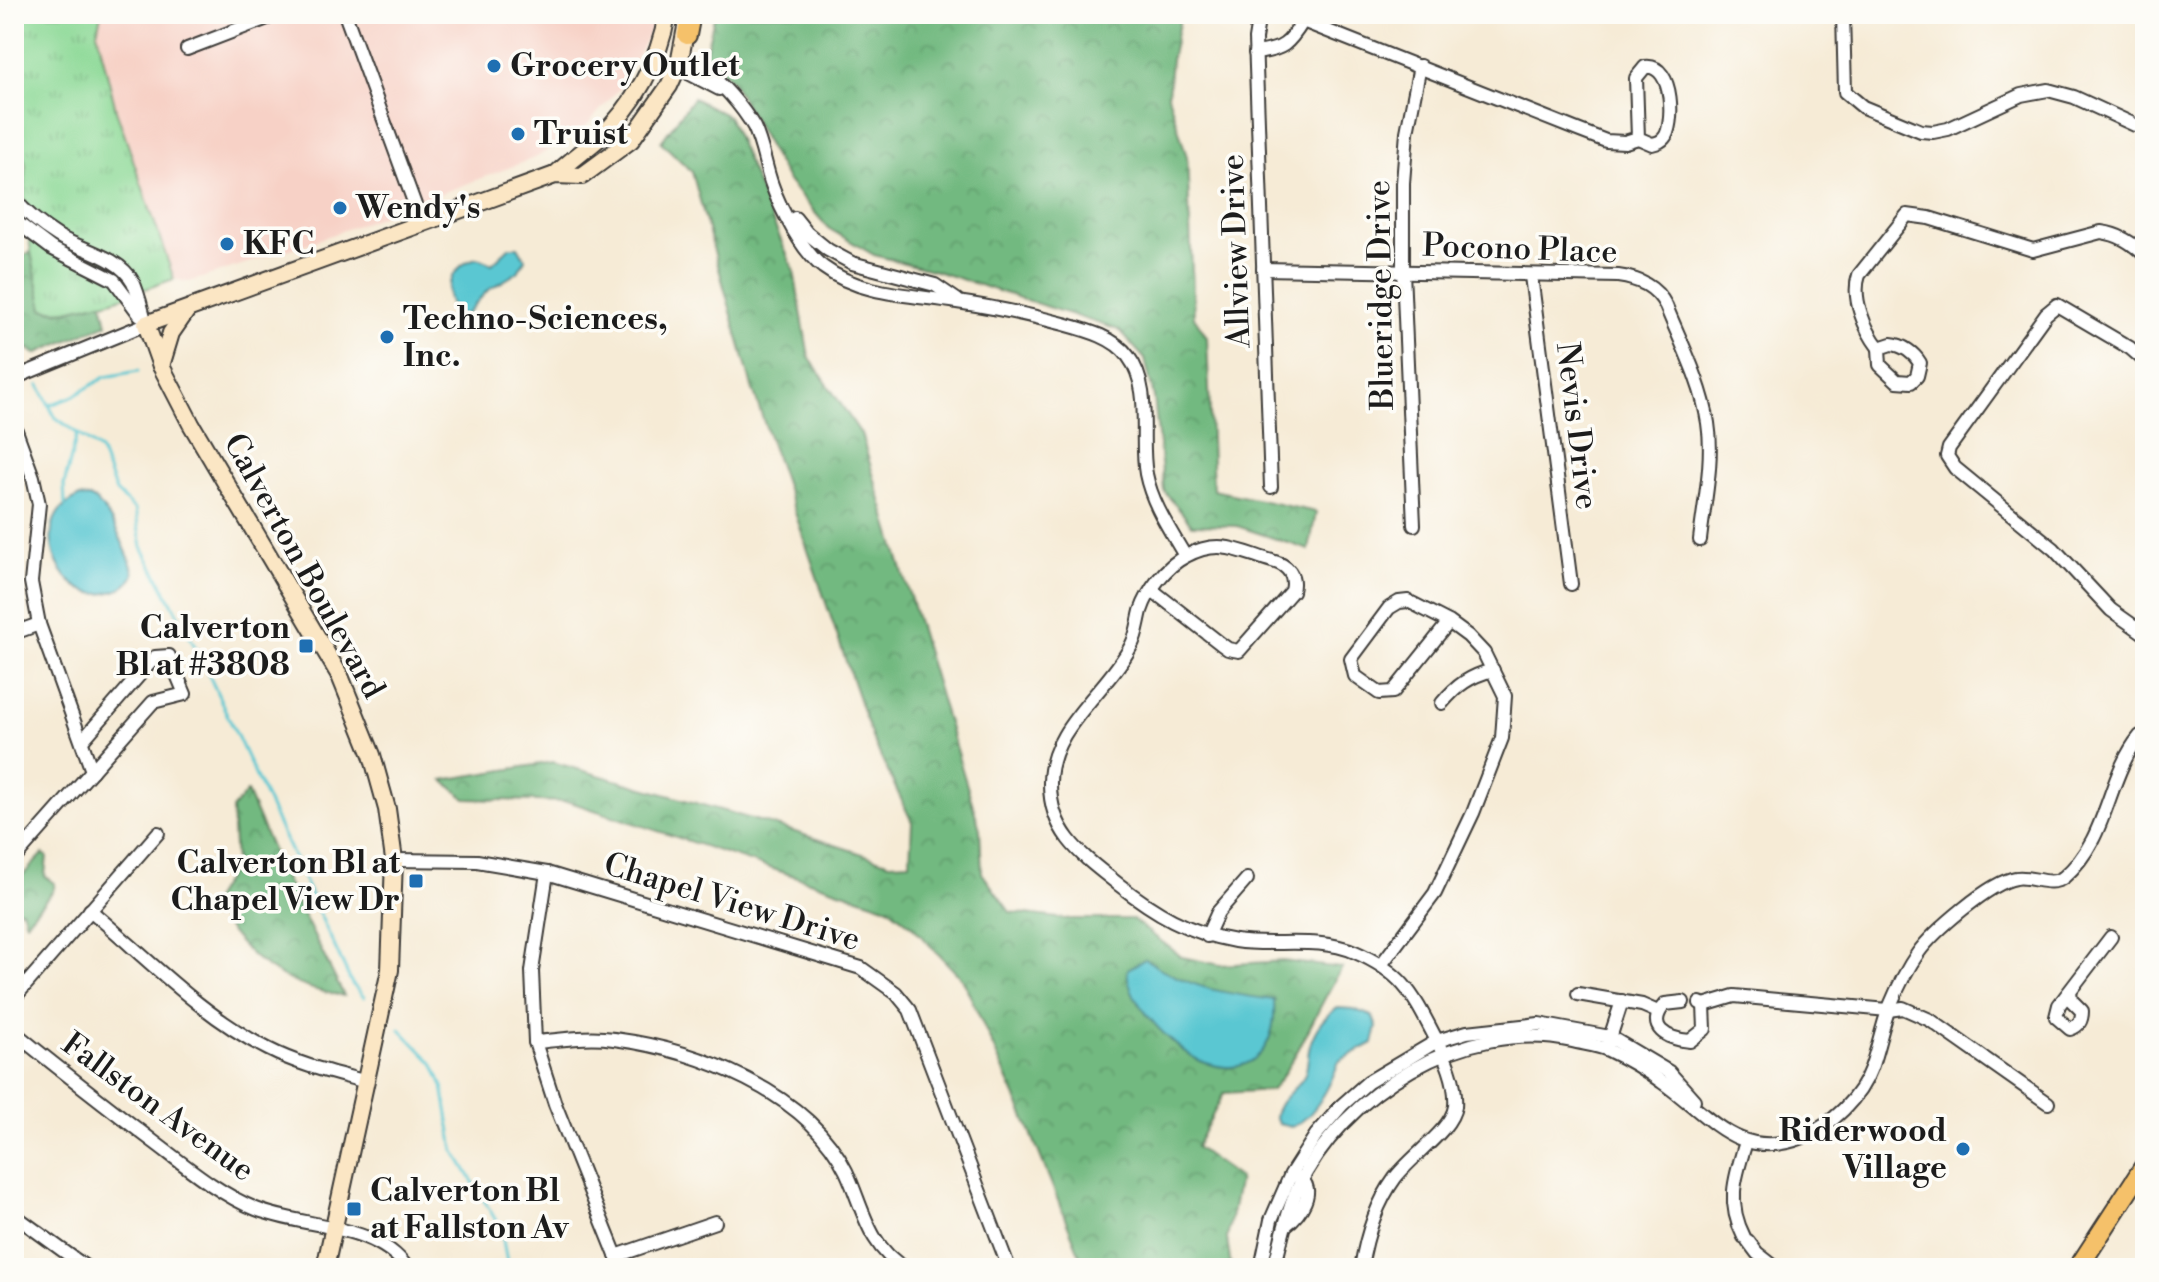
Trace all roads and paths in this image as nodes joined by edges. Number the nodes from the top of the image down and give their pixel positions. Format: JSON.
{"nodes":[{"id":1,"x":278,"y":14,"type":"edge"},
{"id":2,"x":345,"y":14,"type":"edge"},
{"id":3,"x":667,"y":14,"type":"edge"},
{"id":4,"x":689,"y":14,"type":"edge"},
{"id":5,"x":1259,"y":14,"type":"edge"},
{"id":6,"x":1285,"y":14,"type":"edge"},
{"id":7,"x":1843,"y":14,"type":"edge"},
{"id":8,"x":1303,"y":21,"type":"junction"},
{"id":9,"x":687,"y":35,"type":"joint"},
{"id":10,"x":187,"y":49,"type":"dead end"},
{"id":11,"x":1255,"y":53,"type":"junction"},
{"id":12,"x":679,"y":64,"type":"junction"},
{"id":13,"x":1420,"y":66,"type":"junction"},
{"id":14,"x":2145,"y":127,"type":"edge"},
{"id":15,"x":1638,"y":138,"type":"junction"},
{"id":16,"x":14,"y":159,"type":"edge"},
{"id":17,"x":555,"y":175,"type":"junction"},
{"id":18,"x":14,"y":185,"type":"edge"},
{"id":19,"x":14,"y":199,"type":"edge"},
{"id":20,"x":780,"y":201,"type":"junction"},
{"id":21,"x":14,"y":220,"type":"edge"},
{"id":22,"x":422,"y":224,"type":"junction"},
{"id":23,"x":78,"y":254,"type":"junction"},
{"id":24,"x":2145,"y":255,"type":"edge"},
{"id":25,"x":1263,"y":269,"type":"junction"},
{"id":26,"x":1403,"y":271,"type":"junction"},
{"id":27,"x":848,"y":272,"type":"junction"},
{"id":28,"x":1531,"y":276,"type":"junction"},
{"id":29,"x":959,"y":302,"type":"junction"},
{"id":30,"x":187,"y":309,"type":"junction"},
{"id":31,"x":146,"y":324,"type":"junction"},
{"id":32,"x":1879,"y":348,"type":"dead end"},
{"id":33,"x":2145,"y":361,"type":"edge"},
{"id":34,"x":161,"y":366,"type":"junction"},
{"id":35,"x":14,"y":378,"type":"edge"},
{"id":36,"x":14,"y":425,"type":"edge"},
{"id":37,"x":1271,"y":487,"type":"dead end"},
{"id":38,"x":1414,"y":525,"type":"dead end"},
{"id":39,"x":1700,"y":540,"type":"dead end"},
{"id":40,"x":1185,"y":556,"type":"junction"},
{"id":41,"x":1571,"y":584,"type":"dead end"},
{"id":42,"x":1152,"y":590,"type":"junction"},
{"id":43,"x":1449,"y":622,"type":"junction"},
{"id":44,"x":39,"y":624,"type":"junction"},
{"id":45,"x":14,"y":633,"type":"edge"},
{"id":46,"x":2145,"y":634,"type":"edge"},
{"id":47,"x":1493,"y":670,"type":"junction"},
{"id":48,"x":1442,"y":703,"type":"dead end"},
{"id":49,"x":2140,"y":736,"type":"dead end"},
{"id":50,"x":82,"y":741,"type":"junction"},
{"id":51,"x":92,"y":771,"type":"junction"},
{"id":52,"x":158,"y":833,"type":"dead end"},
{"id":53,"x":14,"y":859,"type":"edge"},
{"id":54,"x":394,"y":860,"type":"junction"},
{"id":55,"x":547,"y":873,"type":"junction"},
{"id":56,"x":1247,"y":879,"type":"dead end"},
{"id":57,"x":90,"y":910,"type":"junction"},
{"id":58,"x":1207,"y":936,"type":"junction"},
{"id":59,"x":2111,"y":937,"type":"dead end"},
{"id":60,"x":1381,"y":965,"type":"junction"},
{"id":61,"x":2070,"y":991,"type":"dead end"},
{"id":62,"x":1578,"y":994,"type":"dead end"},
{"id":63,"x":14,"y":998,"type":"edge"},
{"id":64,"x":1622,"y":1001,"type":"junction"},
{"id":65,"x":1683,"y":1002,"type":"dead end"},
{"id":66,"x":1888,"y":1010,"type":"junction"},
{"id":67,"x":1658,"y":1012,"type":"junction"},
{"id":68,"x":14,"y":1032,"type":"edge"},
{"id":69,"x":1437,"y":1041,"type":"junction"},
{"id":70,"x":535,"y":1042,"type":"junction"},
{"id":71,"x":1608,"y":1043,"type":"junction"},
{"id":72,"x":1443,"y":1054,"type":"junction"},
{"id":73,"x":367,"y":1082,"type":"junction"},
{"id":74,"x":2048,"y":1103,"type":"dead end"},
{"id":75,"x":1746,"y":1142,"type":"junction"},
{"id":76,"x":2145,"y":1165,"type":"edge"},
{"id":77,"x":1297,"y":1176,"type":"junction"},
{"id":78,"x":14,"y":1215,"type":"edge"},
{"id":79,"x":1271,"y":1220,"type":"junction"},
{"id":80,"x":715,"y":1222,"type":"dead end"},
{"id":81,"x":1286,"y":1225,"type":"junction"},
{"id":82,"x":333,"y":1229,"type":"junction"},
{"id":83,"x":618,"y":1262,"type":"edge"},
{"id":84,"x":896,"y":1266,"type":"edge"},
{"id":85,"x":1006,"y":1267,"type":"edge"},
{"id":86,"x":87,"y":1268,"type":"edge"},
{"id":87,"x":325,"y":1268,"type":"edge"},
{"id":88,"x":407,"y":1268,"type":"edge"},
{"id":89,"x":1261,"y":1268,"type":"edge"},
{"id":90,"x":1274,"y":1268,"type":"edge"},
{"id":91,"x":1361,"y":1268,"type":"edge"},
{"id":92,"x":1776,"y":1268,"type":"edge"},
{"id":93,"x":2078,"y":1268,"type":"edge"}],
"edges":[{"from":1,"to":10,"type":"street"},
{"from":2,"to":22,"type":"street"},
{"from":3,"to":17,"type":"street"},
{"from":4,"to":9,"type":"main road"},
{"from":5,"to":11,"type":"street","name":"Allview Drive"},
{"from":6,"to":8,"type":"street"},
{"from":7,"to":14,"type":"street"},
{"from":8,"to":11,"type":"street"},
{"from":8,"to":13,"type":"street"},
{"from":9,"to":12,"type":"street"},
{"from":11,"to":25,"type":"street","name":"Allview Drive"},
{"from":12,"to":17,"type":"street"},
{"from":12,"to":20,"type":"street"},
{"from":13,"to":15,"type":"street"},
{"from":13,"to":26,"type":"street","name":"Blueridge Drive"},
{"from":15,"to":15,"type":"street"},
{"from":16,"to":18,"type":"street"},
{"from":17,"to":22,"type":"street"},
{"from":19,"to":23,"type":"street"},
{"from":20,"to":27,"type":"street"},
{"from":20,"to":27,"type":"street"},
{"from":21,"to":23,"type":"street"},
{"from":22,"to":30,"type":"street"},
{"from":23,"to":31,"type":"street"},
{"from":24,"to":32,"type":"street"},
{"from":25,"to":26,"type":"street","name":"Pocono Place"},
{"from":25,"to":37,"type":"street","name":"Allview Drive"},
{"from":26,"to":28,"type":"street","name":"Pocono Place"},
{"from":26,"to":38,"type":"street","name":"Blueridge Drive"},
{"from":27,"to":29,"type":"street"},
{"from":27,"to":29,"type":"street"},
{"from":28,"to":39,"type":"street","name":"Pocono Place"},
{"from":28,"to":41,"type":"street","name":"Nevis Drive"},
{"from":29,"to":40,"type":"street"},
{"from":30,"to":31,"type":"street"},
{"from":30,"to":34,"type":"street"},
{"from":31,"to":34,"type":"street","name":"Calverton Boulevard"},
{"from":31,"to":35,"type":"street"},
{"from":33,"to":46,"type":"street"},
{"from":34,"to":54,"type":"street","name":"Calverton Boulevard"},
{"from":36,"to":44,"type":"street"},
{"from":40,"to":42,"type":"street"},
{"from":40,"to":42,"type":"street"},
{"from":42,"to":58,"type":"street"},
{"from":43,"to":43,"type":"street"},
{"from":43,"to":47,"type":"street"},
{"from":44,"to":45,"type":"street"},
{"from":44,"to":50,"type":"street"},
{"from":47,"to":48,"type":"street"},
{"from":47,"to":60,"type":"street"},
{"from":49,"to":66,"type":"street"},
{"from":50,"to":51,"type":"street"},
{"from":50,"to":51,"type":"street"},
{"from":51,"to":53,"type":"street"},
{"from":52,"to":57,"type":"street"},
{"from":54,"to":55,"type":"street","name":"Chapel View Drive"},
{"from":54,"to":73,"type":"street","name":"Calverton Boulevard"},
{"from":55,"to":70,"type":"street"},
{"from":55,"to":85,"type":"street","name":"Chapel View Drive"},
{"from":56,"to":58,"type":"street"},
{"from":57,"to":63,"type":"street"},
{"from":57,"to":73,"type":"street"},
{"from":58,"to":60,"type":"street"},
{"from":59,"to":61,"type":"street"},
{"from":60,"to":69,"type":"street"},
{"from":62,"to":64,"type":"street"},
{"from":64,"to":67,"type":"street"},
{"from":64,"to":71,"type":"street"},
{"from":65,"to":67,"type":"street"},
{"from":66,"to":67,"type":"street"},
{"from":66,"to":74,"type":"street"},
{"from":66,"to":75,"type":"street"},
{"from":68,"to":82,"type":"street","name":"Fallston Avenue"},
{"from":69,"to":71,"type":"street"},
{"from":69,"to":72,"type":"street"},
{"from":69,"to":77,"type":"street"},
{"from":70,"to":83,"type":"street"},
{"from":70,"to":84,"type":"street"},
{"from":71,"to":72,"type":"street"},
{"from":71,"to":75,"type":"street"},
{"from":72,"to":77,"type":"street"},
{"from":72,"to":91,"type":"street"},
{"from":73,"to":82,"type":"street","name":"Calverton Boulevard"},
{"from":75,"to":92,"type":"street"},
{"from":76,"to":93,"type":"main road"},
{"from":77,"to":79,"type":"street"},
{"from":77,"to":81,"type":"street"},
{"from":78,"to":86,"type":"street"},
{"from":79,"to":81,"type":"street"},
{"from":79,"to":89,"type":"street"},
{"from":80,"to":83,"type":"street"},
{"from":81,"to":90,"type":"street"},
{"from":82,"to":87,"type":"street","name":"Calverton Boulevard"},
{"from":82,"to":88,"type":"street","name":"Fallston Avenue"}]}
